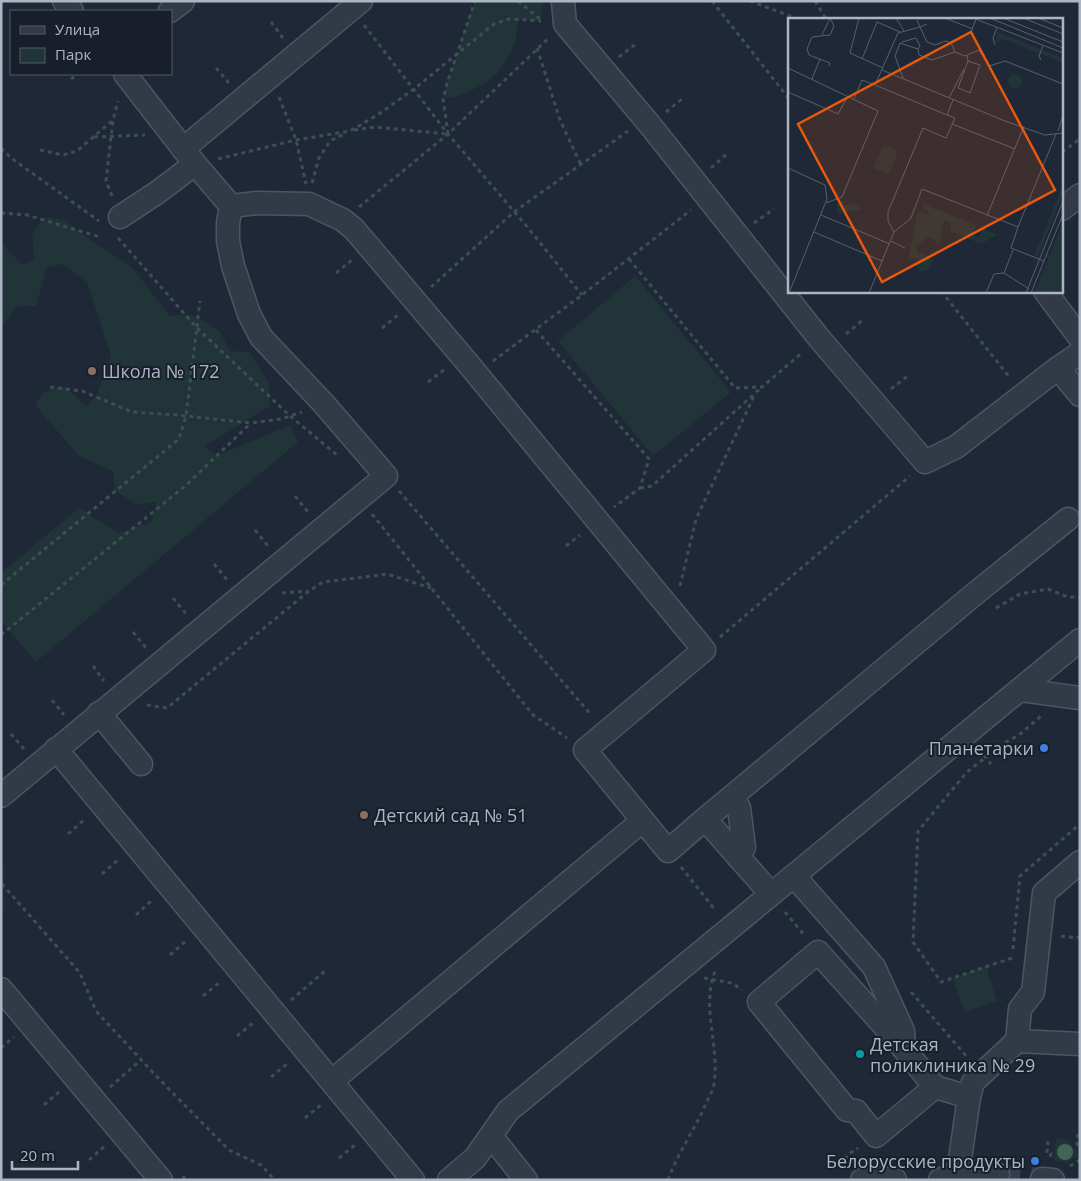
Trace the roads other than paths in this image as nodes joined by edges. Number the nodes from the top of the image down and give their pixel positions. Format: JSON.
{"nodes":[{"id":1,"x":183,"y":1,"type":"edge"},
{"id":2,"x":563,"y":1,"type":"edge"},
{"id":3,"x":356,"y":5,"type":"edge"},
{"id":4,"x":171,"y":10,"type":"edge"},
{"id":5,"x":126,"y":75,"type":"edge"},
{"id":6,"x":189,"y":156,"type":"junction"},
{"id":7,"x":1080,"y":195,"type":"edge"},
{"id":8,"x":231,"y":206,"type":"junction"},
{"id":9,"x":1064,"y":207,"type":"edge"},
{"id":10,"x":111,"y":224,"type":"road end"},
{"id":11,"x":1046,"y":292,"type":"edge"},
{"id":12,"x":1080,"y":338,"type":"edge"},
{"id":13,"x":1080,"y":353,"type":"edge"},
{"id":14,"x":1058,"y":368,"type":"junction"},
{"id":15,"x":1080,"y":395,"type":"edge"},
{"id":16,"x":1076,"y":521,"type":"edge"},
{"id":17,"x":1080,"y":640,"type":"edge"},
{"id":18,"x":1021,"y":690,"type":"junction"},
{"id":19,"x":1072,"y":697,"type":"edge"},
{"id":20,"x":99,"y":713,"type":"junction"},
{"id":21,"x":56,"y":749,"type":"junction"},
{"id":22,"x":141,"y":764,"type":"dead end"},
{"id":23,"x":1,"y":796,"type":"edge"},
{"id":24,"x":733,"y":797,"type":"junction"},
{"id":25,"x":705,"y":819,"type":"junction"},
{"id":26,"x":642,"y":821,"type":"junction"},
{"id":27,"x":739,"y":858,"type":"junction"},
{"id":28,"x":1080,"y":862,"type":"edge"},
{"id":29,"x":794,"y":876,"type":"junction"},
{"id":30,"x":770,"y":894,"type":"junction"},
{"id":31,"x":842,"y":931,"type":"junction"},
{"id":32,"x":818,"y":952,"type":"junction"},
{"id":33,"x":1,"y":989,"type":"edge"},
{"id":34,"x":1017,"y":1041,"type":"junction"},
{"id":35,"x":1080,"y":1044,"type":"edge"},
{"id":36,"x":904,"y":1050,"type":"junction"},
{"id":37,"x":332,"y":1081,"type":"junction"},
{"id":38,"x":935,"y":1087,"type":"junction"},
{"id":39,"x":969,"y":1097,"type":"junction"},
{"id":40,"x":491,"y":1136,"type":"junction"},
{"id":41,"x":998,"y":1175,"type":"dead end"},
{"id":42,"x":851,"y":1176,"type":"edge"},
{"id":43,"x":952,"y":1178,"type":"edge"},
{"id":44,"x":161,"y":1180,"type":"edge"},
{"id":45,"x":413,"y":1180,"type":"edge"},
{"id":46,"x":449,"y":1180,"type":"edge"},
{"id":47,"x":526,"y":1180,"type":"edge"},
{"id":48,"x":895,"y":1180,"type":"edge"}],
"edges":[{"from":1,"to":4,"type":"lane"},
{"from":2,"to":14,"type":"lane"},
{"from":3,"to":6,"type":"lane"},
{"from":5,"to":6,"type":"lane"},
{"from":6,"to":8,"type":"lane"},
{"from":6,"to":10,"type":"lane"},
{"from":7,"to":9,"type":"lane"},
{"from":8,"to":20,"type":"lane"},
{"from":8,"to":26,"type":"lane"},
{"from":11,"to":12,"type":"lane"},
{"from":13,"to":14,"type":"lane"},
{"from":14,"to":15,"type":"lane"},
{"from":16,"to":24,"type":"lane"},
{"from":17,"to":18,"type":"lane"},
{"from":18,"to":19,"type":"lane"},
{"from":18,"to":29,"type":"lane"},
{"from":20,"to":21,"type":"lane"},
{"from":20,"to":22,"type":"lane"},
{"from":21,"to":23,"type":"lane"},
{"from":21,"to":37,"type":"lane"},
{"from":24,"to":25,"type":"lane"},
{"from":24,"to":27,"type":"lane"},
{"from":25,"to":26,"type":"lane"},
{"from":25,"to":27,"type":"lane"},
{"from":26,"to":37,"type":"lane"},
{"from":27,"to":30,"type":"lane"},
{"from":28,"to":34,"type":"lane"},
{"from":29,"to":30,"type":"lane"},
{"from":29,"to":31,"type":"lane"},
{"from":30,"to":40,"type":"lane"},
{"from":31,"to":32,"type":"lane"},
{"from":31,"to":36,"type":"lane"},
{"from":32,"to":36,"type":"lane"},
{"from":32,"to":38,"type":"lane"},
{"from":33,"to":44,"type":"lane"},
{"from":34,"to":35,"type":"lane"},
{"from":34,"to":39,"type":"lane"},
{"from":36,"to":38,"type":"lane"},
{"from":37,"to":45,"type":"lane"},
{"from":38,"to":39,"type":"lane"},
{"from":39,"to":43,"type":"lane"},
{"from":40,"to":46,"type":"lane"},
{"from":40,"to":47,"type":"lane"},
{"from":41,"to":43,"type":"lane"},
{"from":42,"to":48,"type":"lane"}]}
